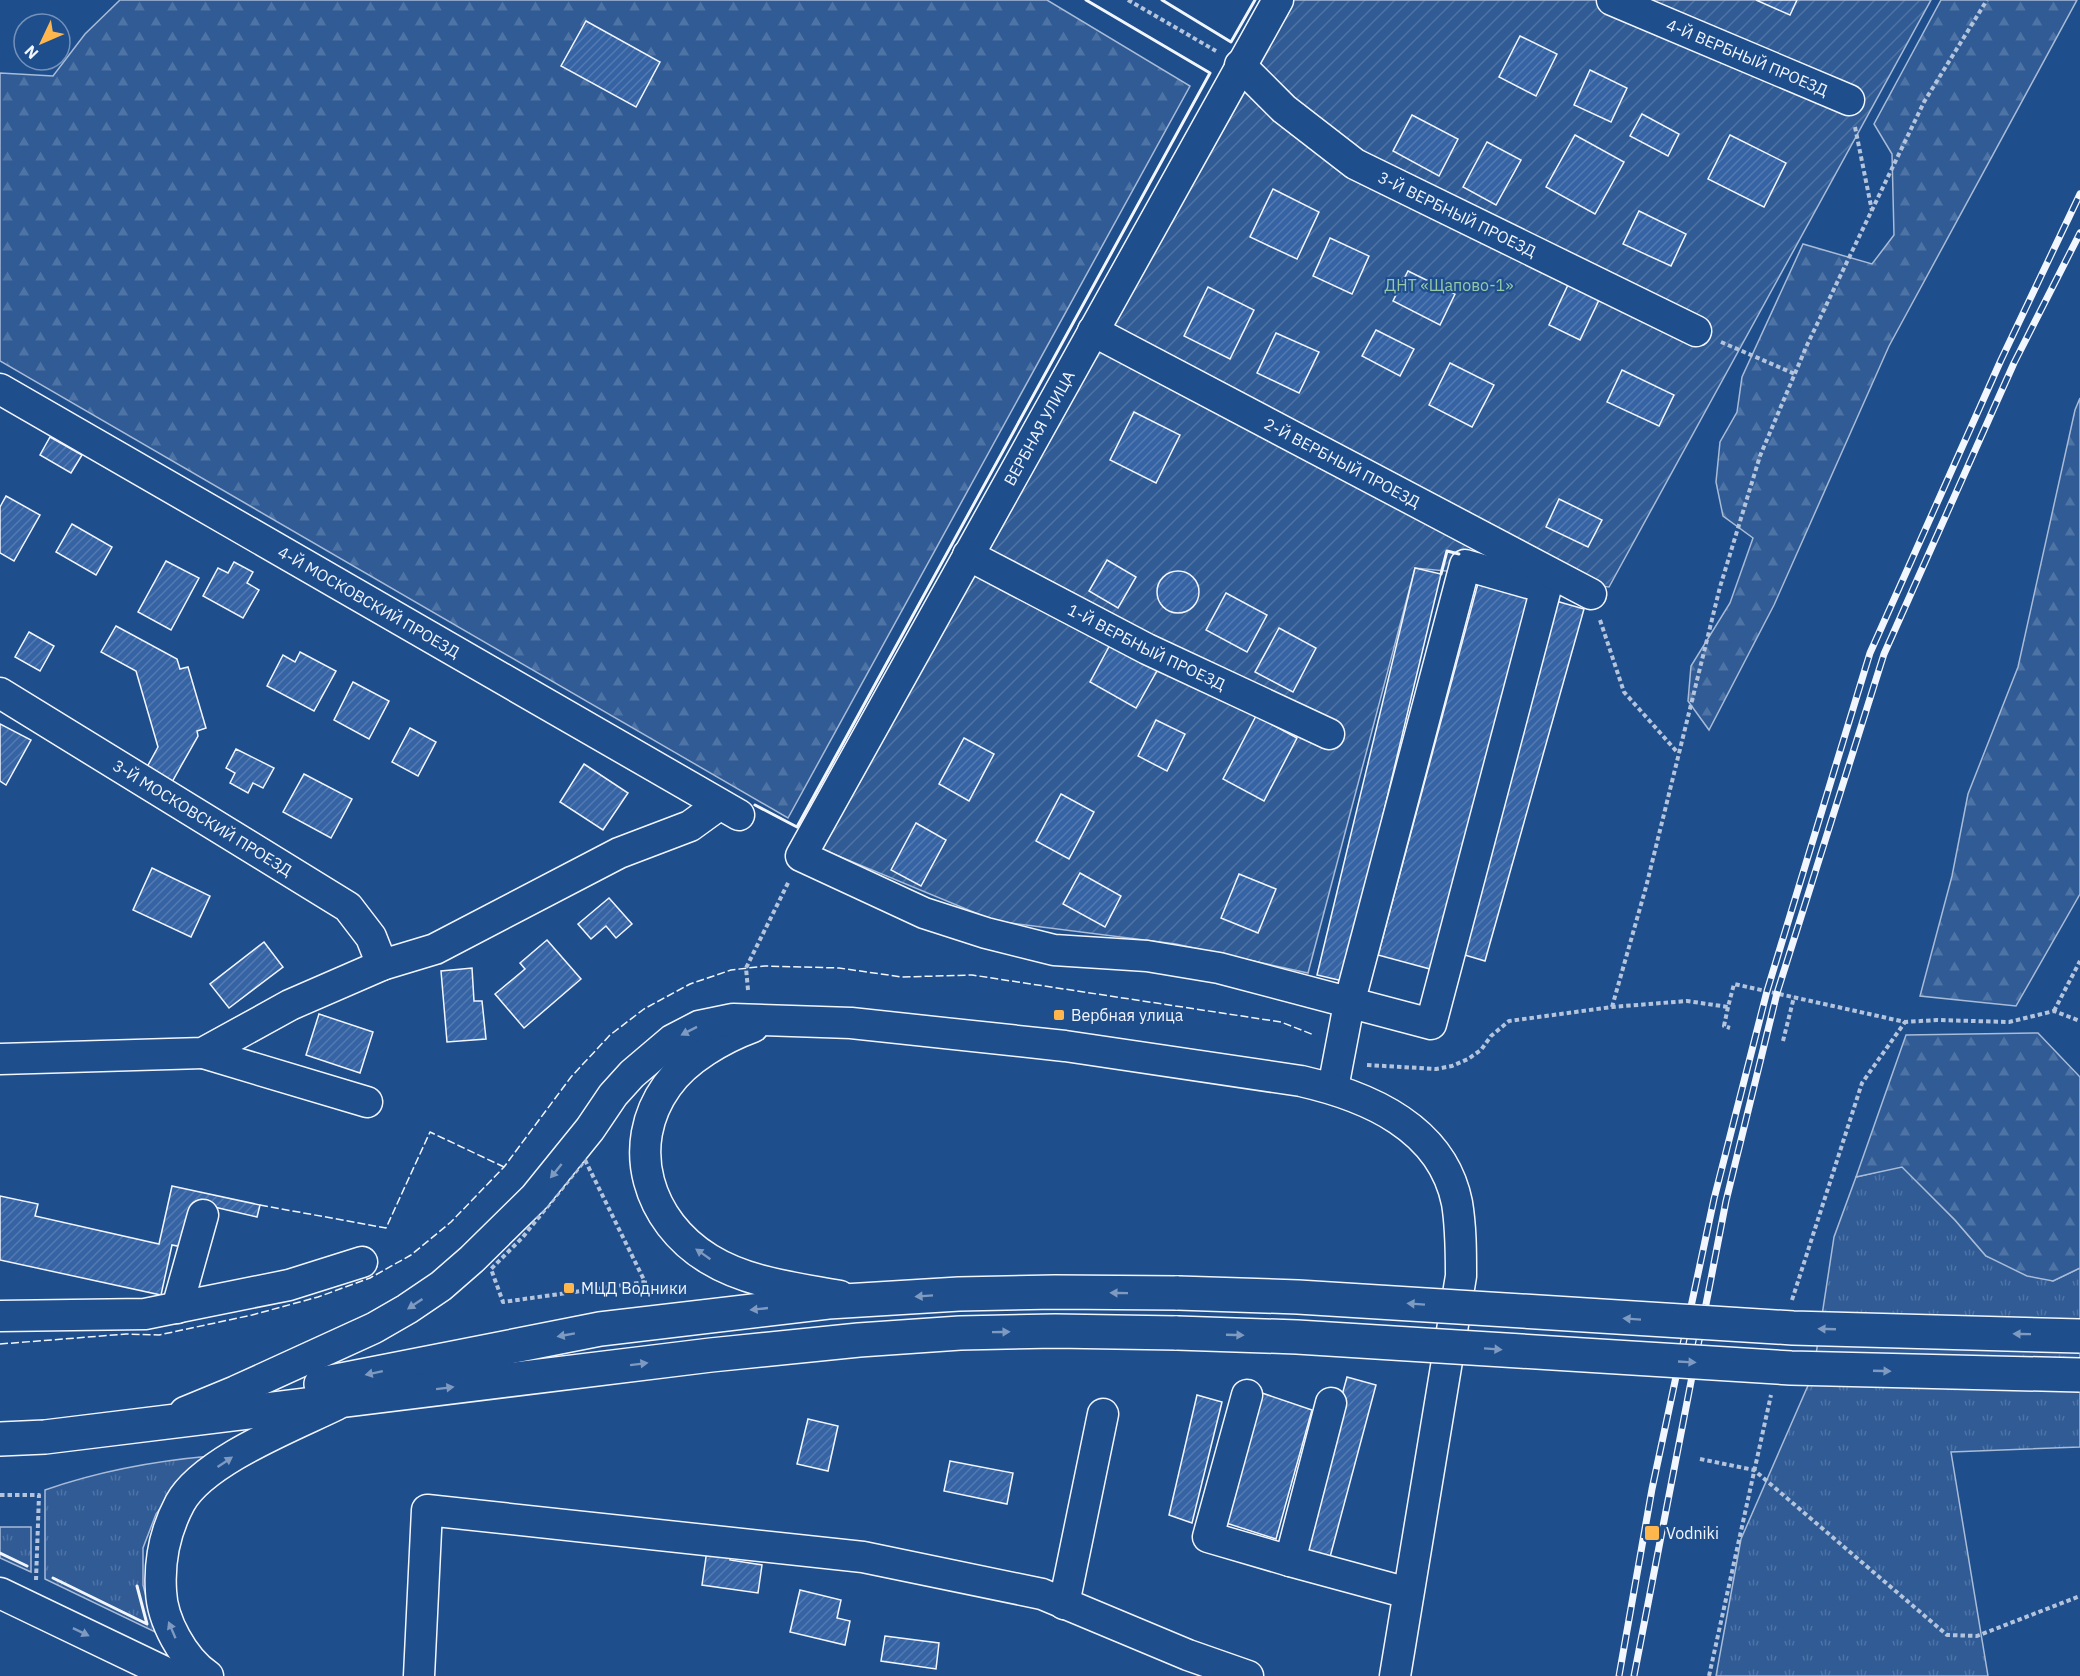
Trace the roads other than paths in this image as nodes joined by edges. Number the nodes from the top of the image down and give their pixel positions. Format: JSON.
{"nodes":[{"id":1,"x":1278,"y":0,"type":"edge"},
{"id":2,"x":1612,"y":0,"type":"edge"},
{"id":3,"x":1240,"y":66,"type":"junction"},
{"id":4,"x":1849,"y":100,"type":"road end"},
{"id":5,"x":1093,"y":331,"type":"junction"},
{"id":6,"x":1696,"y":331,"type":"road end"},
{"id":7,"x":3,"y":399,"type":"edge"},
{"id":8,"x":968,"y":555,"type":"junction"},
{"id":9,"x":1592,"y":594,"type":"road end"},
{"id":10,"x":0,"y":693,"type":"edge"},
{"id":11,"x":1329,"y":734,"type":"dead end"},
{"id":12,"x":382,"y":965,"type":"junction"},
{"id":13,"x":1349,"y":1004,"type":"junction"},
{"id":14,"x":788,"y":1020,"type":"junction"},
{"id":15,"x":202,"y":1053,"type":"junction"},
{"id":16,"x":0,"y":1059,"type":"edge"},
{"id":17,"x":1333,"y":1088,"type":"junction"},
{"id":18,"x":367,"y":1102,"type":"dead end"},
{"id":19,"x":203,"y":1215,"type":"dead end"},
{"id":20,"x":362,"y":1262,"type":"dead end"},
{"id":21,"x":859,"y":1300,"type":"junction"},
{"id":22,"x":177,"y":1308,"type":"junction"},
{"id":23,"x":0,"y":1316,"type":"edge"},
{"id":24,"x":2080,"y":1336,"type":"edge"},
{"id":25,"x":2080,"y":1375,"type":"edge"},
{"id":26,"x":1247,"y":1395,"type":"dead end"},
{"id":27,"x":346,"y":1400,"type":"junction"},
{"id":28,"x":1331,"y":1403,"type":"dead end"},
{"id":29,"x":185,"y":1412,"type":"junction"},
{"id":30,"x":1103,"y":1414,"type":"dead end"},
{"id":31,"x":135,"y":1426,"type":"junction"},
{"id":32,"x":0,"y":1439,"type":"edge"},
{"id":33,"x":1290,"y":1561,"type":"junction"},
{"id":34,"x":0,"y":1593,"type":"edge"},
{"id":35,"x":1408,"y":1593,"type":"junction"},
{"id":36,"x":1064,"y":1604,"type":"junction"},
{"id":37,"x":173,"y":1676,"type":"edge"},
{"id":38,"x":208,"y":1676,"type":"edge"},
{"id":39,"x":418,"y":1676,"type":"edge"},
{"id":40,"x":1248,"y":1676,"type":"edge"},
{"id":41,"x":1395,"y":1676,"type":"edge"}],
"edges":[{"from":1,"to":3,"type":"street","name":"ВЕРБНАЯ УЛИЦА"},
{"from":2,"to":4,"type":"street","name":"4-Й ВЕРБНЫЙ ПРОЕЗД"},
{"from":3,"to":5,"type":"street","name":"ВЕРБНАЯ УЛИЦА"},
{"from":3,"to":6,"type":"street","name":"3-Й ВЕРБНЫЙ ПРОЕЗД"},
{"from":5,"to":8,"type":"street","name":"ВЕРБНАЯ УЛИЦА"},
{"from":5,"to":9,"type":"street","name":"2-Й ВЕРБНЫЙ ПРОЕЗД"},
{"from":7,"to":12,"type":"street","name":"4-Й МОСКОВСКИЙ ПРОЕЗД"},
{"from":8,"to":11,"type":"street","name":"1-Й ВЕРБНЫЙ ПРОЕЗД"},
{"from":8,"to":13,"type":"street","name":"ВЕРБНАЯ УЛИЦА"},
{"from":10,"to":12,"type":"street","name":"3-Й МОСКОВСКИЙ ПРОЕЗД"},
{"from":12,"to":15,"type":"street"},
{"from":13,"to":13,"type":"street"},
{"from":13,"to":17,"type":"street"},
{"from":14,"to":17,"type":"street"},
{"from":21,"to":14,"type":"street","one_way":true},
{"from":14,"to":29,"type":"street","one_way":true},
{"from":15,"to":16,"type":"street"},
{"from":15,"to":18,"type":"street"},
{"from":17,"to":35,"type":"street"},
{"from":19,"to":22,"type":"street"},
{"from":20,"to":22,"type":"street"},
{"from":24,"to":21,"type":"main road","one_way":true,"bridge":true},
{"from":21,"to":29,"type":"main road","one_way":true},
{"from":22,"to":23,"type":"street"},
{"from":27,"to":25,"type":"main road","one_way":true,"bridge":true},
{"from":26,"to":33,"type":"street"},
{"from":27,"to":31,"type":"main road"},
{"from":38,"to":27,"type":"street","one_way":true},
{"from":28,"to":33,"type":"street"},
{"from":29,"to":31,"type":"main road"},
{"from":30,"to":36,"type":"street"},
{"from":31,"to":32,"type":"main road"},
{"from":33,"to":35,"type":"street"},
{"from":34,"to":37,"type":"street","one_way":true},
{"from":35,"to":41,"type":"street"},
{"from":36,"to":39,"type":"street"},
{"from":36,"to":40,"type":"street"}]}
